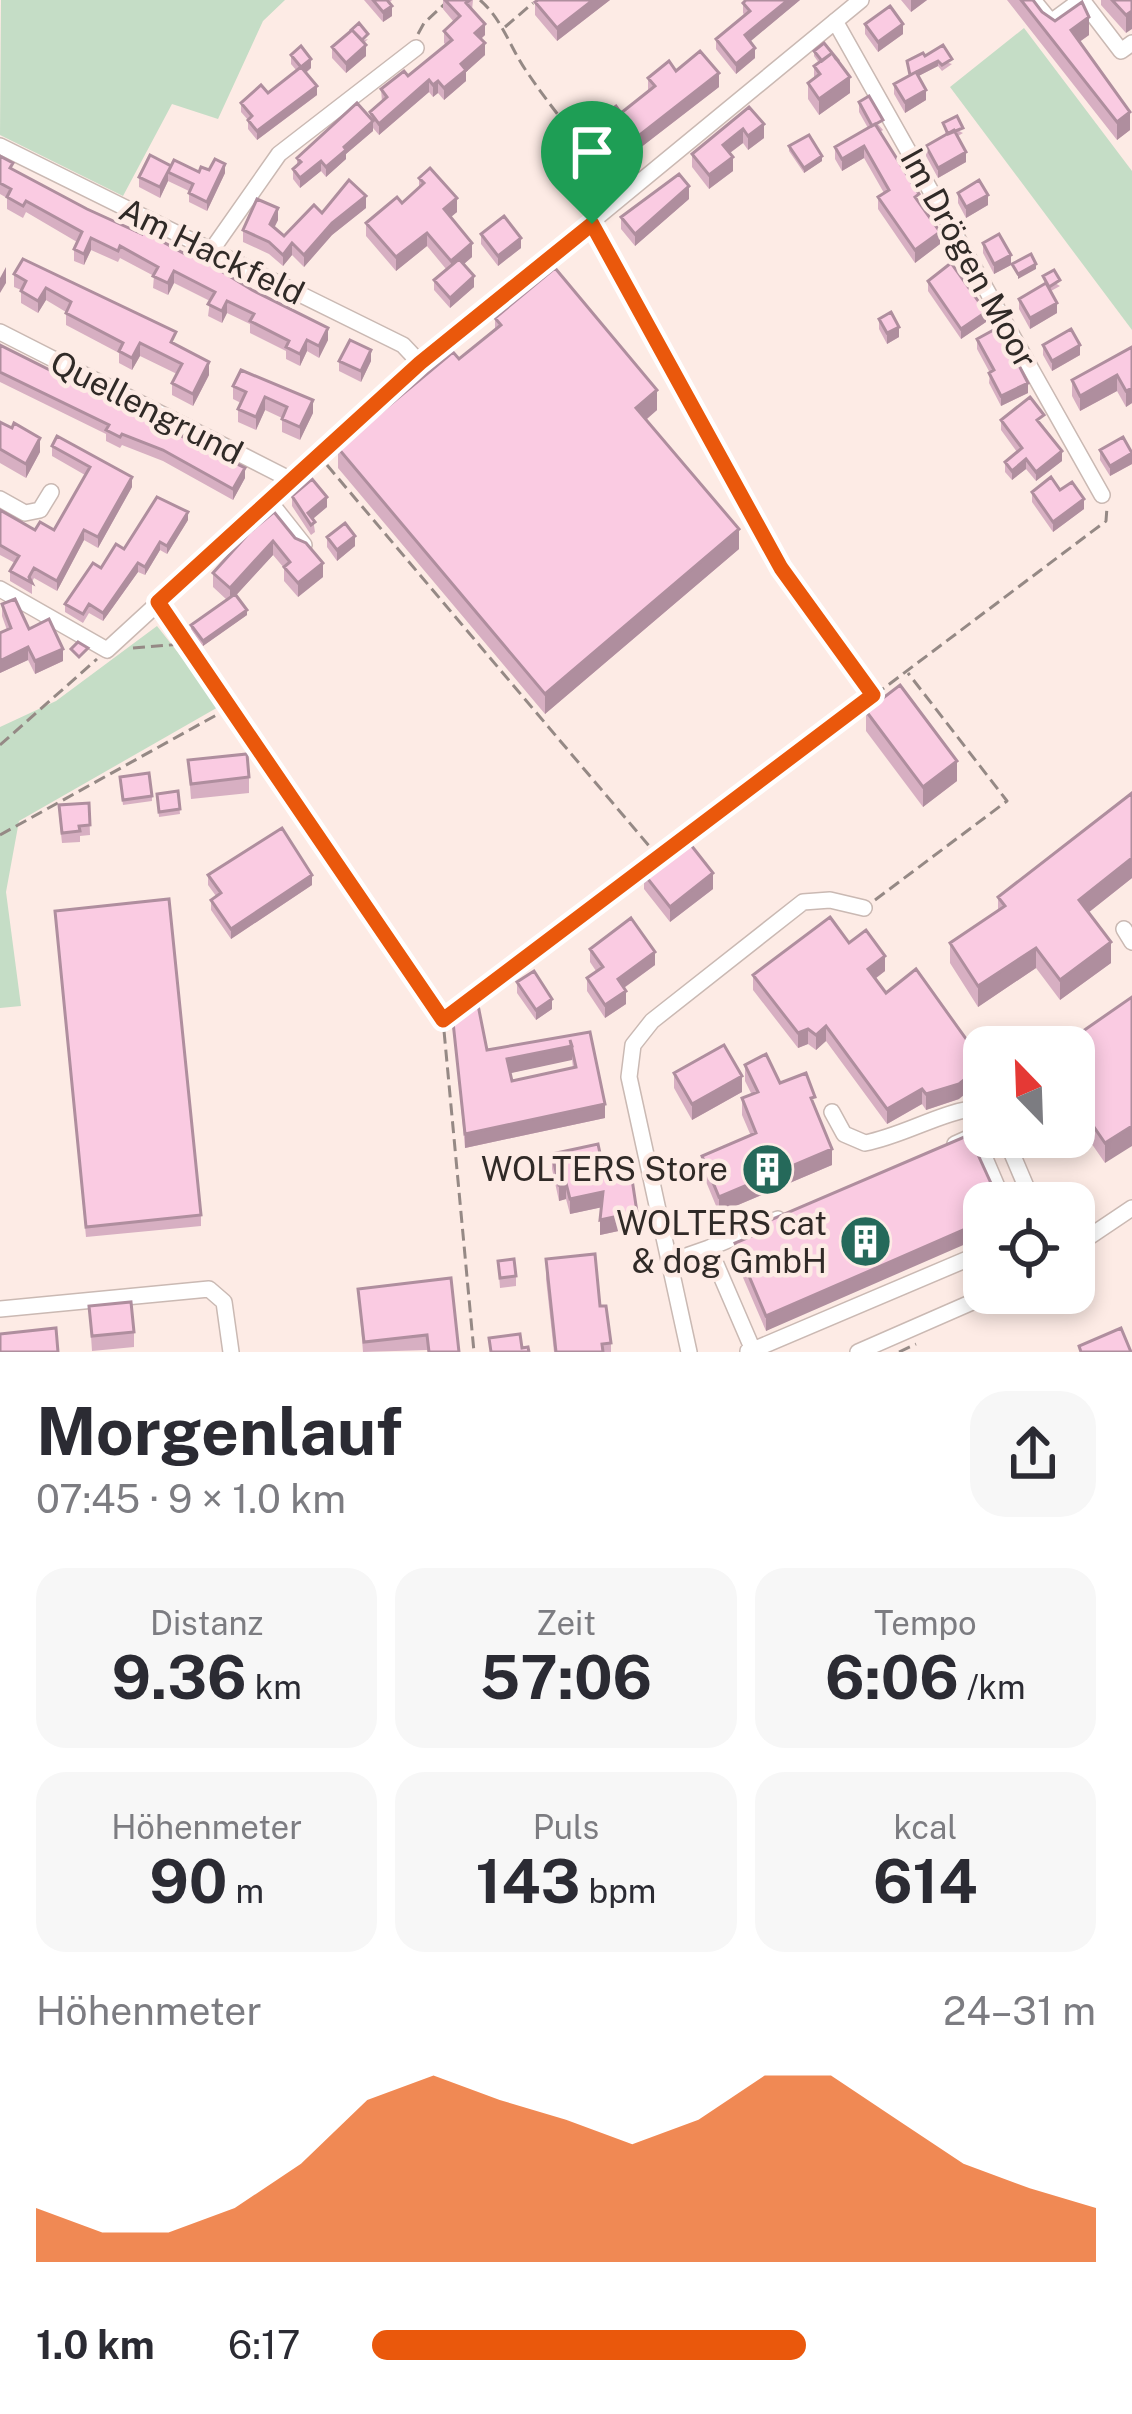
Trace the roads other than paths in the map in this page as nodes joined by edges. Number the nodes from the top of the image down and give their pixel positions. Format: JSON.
{"nodes":[{"id":1,"x":861,"y":0,"type":"edge"},
{"id":2,"x":1033,"y":0,"type":"edge"},
{"id":3,"x":1082,"y":0,"type":"edge"},
{"id":4,"x":835,"y":21,"type":"junction"},
{"id":5,"x":1132,"y":43,"type":"edge"},
{"id":6,"x":416,"y":48,"type":"road end"},
{"id":7,"x":0,"y":146,"type":"edge"},
{"id":8,"x":211,"y":250,"type":"junction"},
{"id":9,"x":0,"y":332,"type":"edge"},
{"id":10,"x":420,"y":363,"type":"junction"},
{"id":11,"x":293,"y":481,"type":"junction"},
{"id":12,"x":51,"y":491,"type":"dead end"},
{"id":13,"x":1102,"y":495,"type":"road end"},
{"id":14,"x":0,"y":499,"type":"edge"},
{"id":15,"x":270,"y":502,"type":"junction"},
{"id":16,"x":304,"y":545,"type":"edge"},
{"id":17,"x":0,"y":589,"type":"edge"},
{"id":18,"x":864,"y":908,"type":"road end"},
{"id":19,"x":963,"y":1109,"type":"edge"},
{"id":20,"x":832,"y":1112,"type":"dead end"},
{"id":21,"x":934,"y":1153,"type":"edge"},
{"id":22,"x":995,"y":1182,"type":"edge"},
{"id":23,"x":1132,"y":1208,"type":"edge"},
{"id":24,"x":791,"y":1213,"type":"edge"},
{"id":25,"x":1095,"y":1233,"type":"edge"},
{"id":26,"x":709,"y":1248,"type":"junction"},
{"id":27,"x":963,"y":1261,"type":"edge"},
{"id":28,"x":669,"y":1262,"type":"junction"},
{"id":29,"x":963,"y":1306,"type":"edge"},
{"id":30,"x":0,"y":1309,"type":"edge"},
{"id":31,"x":750,"y":1351,"type":"edge"},
{"id":32,"x":232,"y":1352,"type":"edge"},
{"id":33,"x":689,"y":1352,"type":"edge"},
{"id":34,"x":858,"y":1352,"type":"edge"}],
"edges":[{"from":1,"to":4,"type":"street"},
{"from":2,"to":3,"type":"street"},
{"from":3,"to":5,"type":"street"},
{"from":4,"to":10,"type":"street"},
{"from":4,"to":13,"type":"street","name":"Im Drögen Moor"},
{"from":6,"to":8,"type":"street"},
{"from":7,"to":8,"type":"street","name":"Am Hackfeld"},
{"from":8,"to":10,"type":"street","name":"Am Hackfeld"},
{"from":9,"to":11,"type":"street","name":"Quellengrund"},
{"from":10,"to":11,"type":"street"},
{"from":11,"to":15,"type":"street"},
{"from":12,"to":14,"type":"street"},
{"from":15,"to":16,"type":"street"},
{"from":15,"to":17,"type":"street"},
{"from":18,"to":28,"type":"street"},
{"from":19,"to":20,"type":"street"},
{"from":21,"to":22,"type":"street"},
{"from":23,"to":25,"type":"street"},
{"from":24,"to":26,"type":"street"},
{"from":26,"to":28,"type":"street"},
{"from":26,"to":31,"type":"street"},
{"from":27,"to":31,"type":"street"},
{"from":28,"to":33,"type":"street"},
{"from":29,"to":34,"type":"street"},
{"from":30,"to":32,"type":"street"}]}
